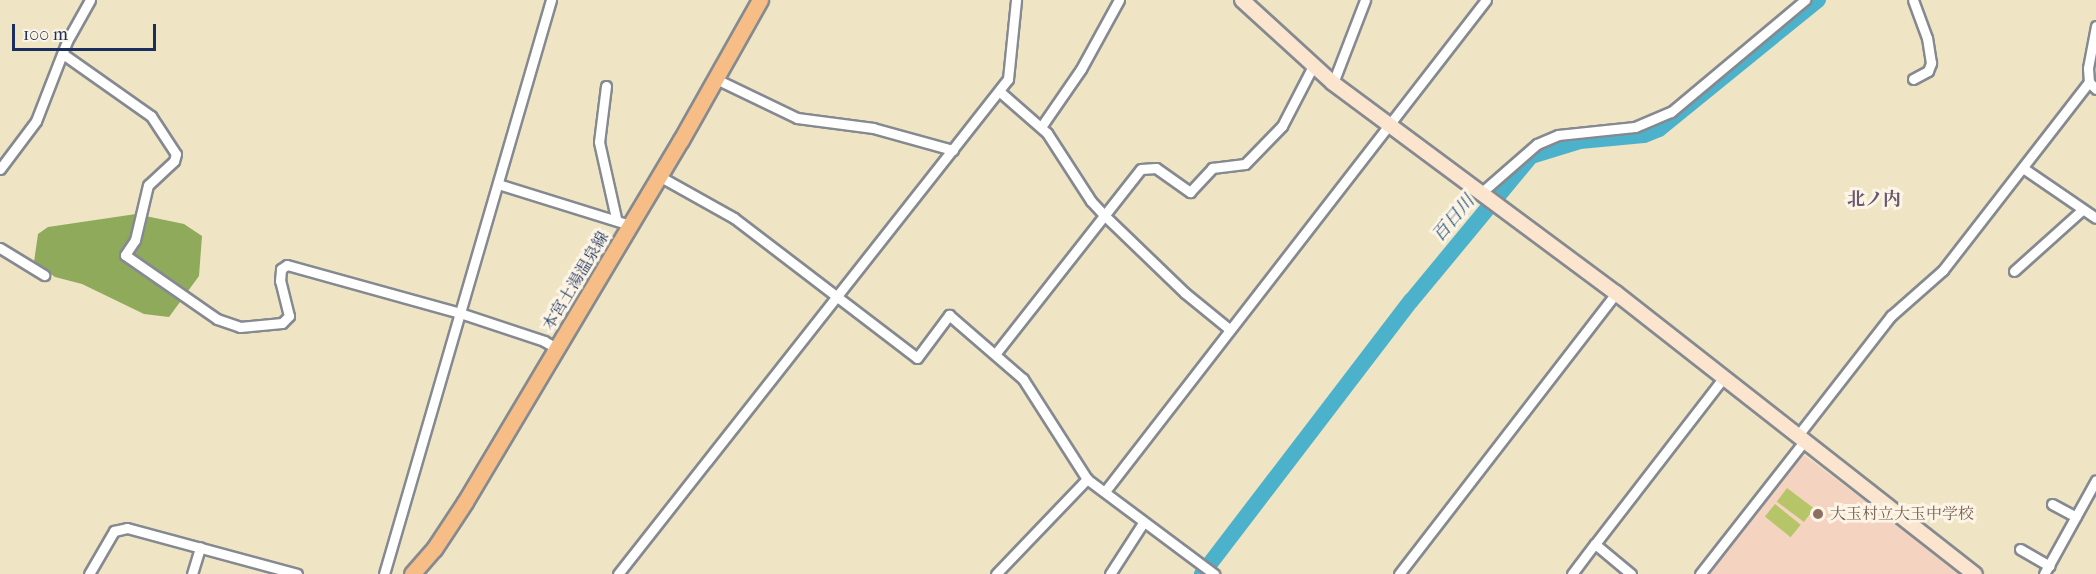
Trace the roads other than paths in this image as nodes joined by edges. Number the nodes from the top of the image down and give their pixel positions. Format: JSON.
{"nodes":[{"id":1,"x":90,"y":0,"type":"edge"},
{"id":2,"x":551,"y":0,"type":"edge"},
{"id":3,"x":760,"y":0,"type":"edge"},
{"id":4,"x":1016,"y":0,"type":"edge"},
{"id":5,"x":1119,"y":0,"type":"edge"},
{"id":6,"x":1242,"y":0,"type":"edge"},
{"id":7,"x":1365,"y":0,"type":"edge"},
{"id":8,"x":1486,"y":0,"type":"edge"},
{"id":9,"x":1805,"y":0,"type":"edge"},
{"id":10,"x":1913,"y":0,"type":"edge"},
{"id":11,"x":2096,"y":26,"type":"edge"},
{"id":12,"x":63,"y":54,"type":"junction"},
{"id":13,"x":1313,"y":66,"type":"junction"},
{"id":14,"x":716,"y":78,"type":"junction"},
{"id":15,"x":1913,"y":79,"type":"dead end"},
{"id":16,"x":1333,"y":83,"type":"junction"},
{"id":17,"x":606,"y":86,"type":"dead end"},
{"id":18,"x":2093,"y":86,"type":"edge"},
{"id":19,"x":999,"y":92,"type":"junction"},
{"id":20,"x":1389,"y":124,"type":"junction"},
{"id":21,"x":1041,"y":127,"type":"junction"},
{"id":22,"x":954,"y":150,"type":"junction"},
{"id":23,"x":2023,"y":168,"type":"junction"},
{"id":24,"x":0,"y":169,"type":"edge"},
{"id":25,"x":659,"y":176,"type":"junction"},
{"id":26,"x":498,"y":184,"type":"junction"},
{"id":27,"x":1485,"y":194,"type":"junction"},
{"id":28,"x":2082,"y":210,"type":"junction"},
{"id":29,"x":1104,"y":215,"type":"junction"},
{"id":30,"x":616,"y":218,"type":"junction"},
{"id":31,"x":2096,"y":218,"type":"edge"},
{"id":32,"x":630,"y":225,"type":"junction"},
{"id":33,"x":0,"y":248,"type":"edge"},
{"id":34,"x":2014,"y":271,"type":"dead end"},
{"id":35,"x":44,"y":275,"type":"dead end"},
{"id":36,"x":1617,"y":293,"type":"junction"},
{"id":37,"x":836,"y":296,"type":"junction"},
{"id":38,"x":460,"y":313,"type":"junction"},
{"id":39,"x":1229,"y":329,"type":"junction"},
{"id":40,"x":556,"y":348,"type":"junction"},
{"id":41,"x":996,"y":352,"type":"junction"},
{"id":42,"x":1724,"y":377,"type":"junction"},
{"id":43,"x":1802,"y":437,"type":"junction"},
{"id":44,"x":1087,"y":479,"type":"junction"},
{"id":45,"x":2096,"y":480,"type":"edge"},
{"id":46,"x":1106,"y":490,"type":"junction"},
{"id":47,"x":2052,"y":504,"type":"dead end"},
{"id":48,"x":2076,"y":517,"type":"junction"},
{"id":49,"x":1143,"y":523,"type":"junction"},
{"id":50,"x":1595,"y":544,"type":"junction"},
{"id":51,"x":200,"y":547,"type":"junction"},
{"id":52,"x":2020,"y":549,"type":"dead end"},
{"id":53,"x":2046,"y":570,"type":"edge"},
{"id":54,"x":1213,"y":573,"type":"edge"},
{"id":55,"x":89,"y":574,"type":"edge"},
{"id":56,"x":192,"y":574,"type":"edge"},
{"id":57,"x":297,"y":574,"type":"edge"},
{"id":58,"x":384,"y":574,"type":"edge"},
{"id":59,"x":412,"y":574,"type":"edge"},
{"id":60,"x":618,"y":574,"type":"edge"},
{"id":61,"x":996,"y":574,"type":"edge"},
{"id":62,"x":1110,"y":574,"type":"edge"},
{"id":63,"x":1399,"y":574,"type":"edge"},
{"id":64,"x":1572,"y":574,"type":"edge"},
{"id":65,"x":1631,"y":574,"type":"edge"},
{"id":66,"x":1700,"y":574,"type":"edge"},
{"id":67,"x":1975,"y":574,"type":"edge"}],
"edges":[{"from":1,"to":12,"type":"street"},
{"from":2,"to":26,"type":"street"},
{"from":3,"to":14,"type":"main road","name":"本宮土湯温泉線"},
{"from":4,"to":19,"type":"street"},
{"from":5,"to":21,"type":"street"},
{"from":6,"to":13,"type":"street"},
{"from":7,"to":16,"type":"street"},
{"from":8,"to":20,"type":"street"},
{"from":9,"to":27,"type":"street"},
{"from":10,"to":15,"type":"street"},
{"from":11,"to":18,"type":"street"},
{"from":12,"to":24,"type":"street"},
{"from":12,"to":38,"type":"street"},
{"from":13,"to":16,"type":"street"},
{"from":13,"to":29,"type":"street"},
{"from":14,"to":22,"type":"street"},
{"from":14,"to":25,"type":"main road","name":"本宮土湯温泉線"},
{"from":16,"to":20,"type":"street"},
{"from":17,"to":30,"type":"street"},
{"from":18,"to":23,"type":"street"},
{"from":19,"to":21,"type":"street"},
{"from":19,"to":22,"type":"street"},
{"from":20,"to":27,"type":"street"},
{"from":20,"to":39,"type":"street"},
{"from":21,"to":29,"type":"street"},
{"from":22,"to":37,"type":"street"},
{"from":23,"to":28,"type":"street"},
{"from":23,"to":43,"type":"street"},
{"from":25,"to":32,"type":"main road","name":"本宮土湯温泉線"},
{"from":25,"to":37,"type":"street"},
{"from":26,"to":30,"type":"street"},
{"from":26,"to":38,"type":"street"},
{"from":27,"to":36,"type":"street"},
{"from":28,"to":31,"type":"street"},
{"from":28,"to":34,"type":"street"},
{"from":29,"to":39,"type":"street"},
{"from":29,"to":41,"type":"street"},
{"from":30,"to":32,"type":"street"},
{"from":32,"to":40,"type":"main road","name":"本宮土湯温泉線"},
{"from":33,"to":35,"type":"street"},
{"from":36,"to":42,"type":"street"},
{"from":36,"to":63,"type":"street"},
{"from":37,"to":41,"type":"street"},
{"from":37,"to":60,"type":"street"},
{"from":38,"to":40,"type":"street"},
{"from":38,"to":58,"type":"street"},
{"from":39,"to":46,"type":"street"},
{"from":40,"to":59,"type":"main road","name":"本宮土湯温泉線"},
{"from":41,"to":44,"type":"street"},
{"from":42,"to":43,"type":"street"},
{"from":42,"to":50,"type":"street"},
{"from":43,"to":66,"type":"street"},
{"from":43,"to":67,"type":"street"},
{"from":44,"to":46,"type":"street"},
{"from":44,"to":61,"type":"street"},
{"from":45,"to":48,"type":"street"},
{"from":46,"to":49,"type":"street"},
{"from":47,"to":48,"type":"street"},
{"from":48,"to":53,"type":"street"},
{"from":49,"to":54,"type":"street"},
{"from":49,"to":62,"type":"street"},
{"from":50,"to":64,"type":"street"},
{"from":50,"to":65,"type":"street"},
{"from":51,"to":55,"type":"street"},
{"from":51,"to":56,"type":"street"},
{"from":51,"to":57,"type":"street"},
{"from":52,"to":53,"type":"street"}]}
